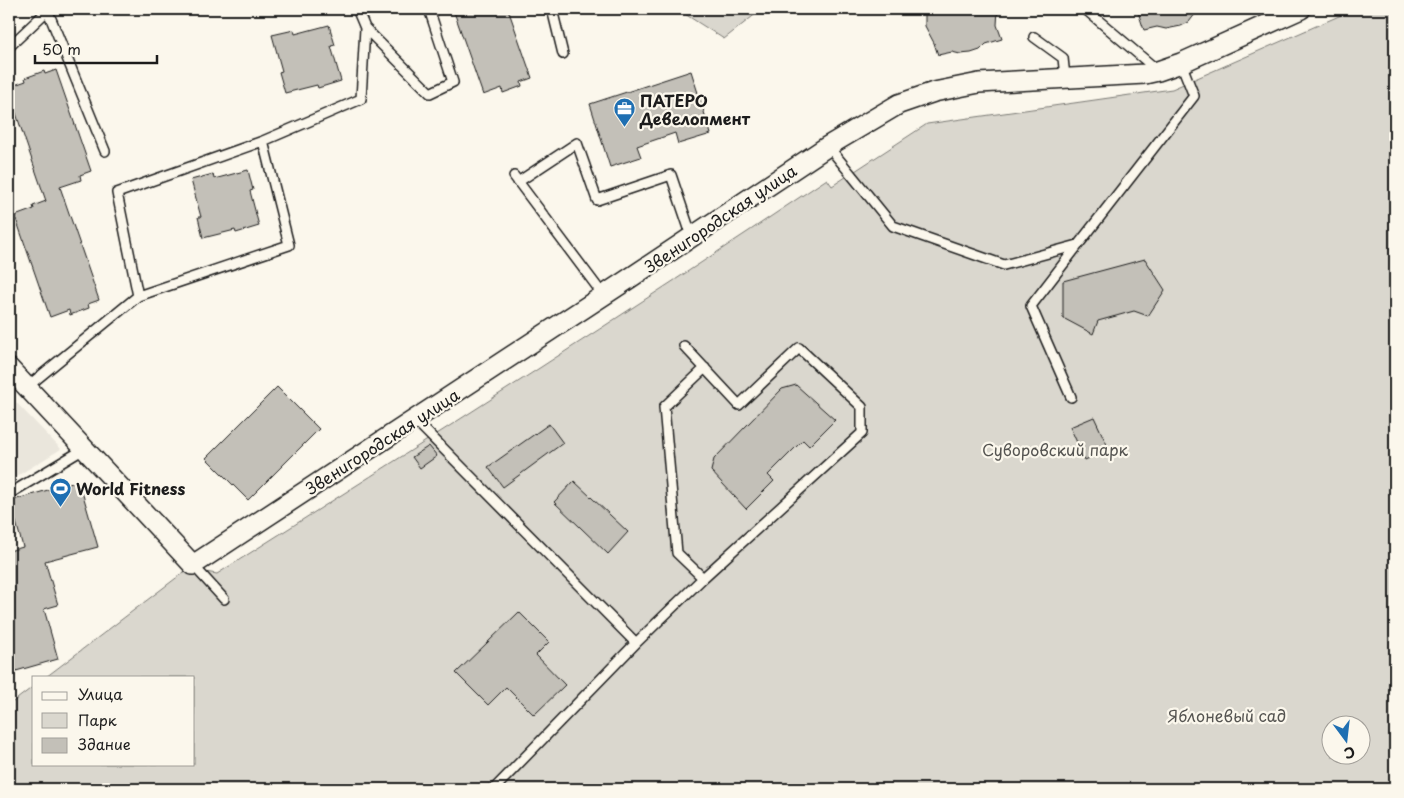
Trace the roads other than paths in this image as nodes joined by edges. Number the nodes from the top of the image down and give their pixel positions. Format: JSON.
{"nodes":[{"id":1,"x":358,"y":9,"type":"edge"},
{"id":2,"x":429,"y":9,"type":"edge"},
{"id":3,"x":552,"y":9,"type":"edge"},
{"id":4,"x":1084,"y":9,"type":"edge"},
{"id":5,"x":47,"y":10,"type":"edge"},
{"id":6,"x":1289,"y":11,"type":"edge"},
{"id":7,"x":365,"y":28,"type":"junction"},
{"id":8,"x":1034,"y":37,"type":"dead end"},
{"id":9,"x":9,"y":47,"type":"edge"},
{"id":10,"x":563,"y":54,"type":"dead end"},
{"id":11,"x":1181,"y":63,"type":"junction"},
{"id":12,"x":1158,"y":71,"type":"junction"},
{"id":13,"x":1065,"y":77,"type":"junction"},
{"id":14,"x":263,"y":141,"type":"junction"},
{"id":15,"x":828,"y":146,"type":"junction"},
{"id":16,"x":105,"y":151,"type":"dead end"},
{"id":17,"x":692,"y":237,"type":"junction"},
{"id":18,"x":1078,"y":244,"type":"junction"},
{"id":19,"x":138,"y":296,"type":"junction"},
{"id":20,"x":604,"y":296,"type":"junction"},
{"id":21,"x":684,"y":346,"type":"dead end"},
{"id":22,"x":9,"y":368,"type":"edge"},
{"id":23,"x":705,"y":368,"type":"junction"},
{"id":24,"x":27,"y":387,"type":"junction"},
{"id":25,"x":1071,"y":397,"type":"dead end"},
{"id":26,"x":415,"y":420,"type":"junction"},
{"id":27,"x":84,"y":449,"type":"junction"},
{"id":28,"x":9,"y":494,"type":"edge"},
{"id":29,"x":193,"y":565,"type":"junction"},
{"id":30,"x":703,"y":578,"type":"junction"},
{"id":31,"x":224,"y":599,"type":"dead end"},
{"id":32,"x":636,"y":643,"type":"junction"},
{"id":33,"x":494,"y":789,"type":"edge"}],
"edges":[{"from":1,"to":7,"type":"lane"},
{"from":2,"to":7,"type":"lane"},
{"from":3,"to":10,"type":"lane"},
{"from":4,"to":12,"type":"lane"},
{"from":5,"to":9,"type":"lane"},
{"from":5,"to":16,"type":"lane"},
{"from":6,"to":11,"type":"street","name":"Звенигородская улица"},
{"from":7,"to":14,"type":"lane"},
{"from":8,"to":13,"type":"lane"},
{"from":11,"to":12,"type":"street","name":"Звенигородская улица"},
{"from":11,"to":18,"type":"lane"},
{"from":12,"to":13,"type":"street","name":"Звенигородская улица"},
{"from":13,"to":15,"type":"street","name":"Звенигородская улица"},
{"from":14,"to":19,"type":"lane"},
{"from":14,"to":19,"type":"lane"},
{"from":15,"to":17,"type":"street","name":"Звенигородская улица"},
{"from":15,"to":18,"type":"lane"},
{"from":17,"to":20,"type":"street","name":"Звенигородская улица"},
{"from":17,"to":20,"type":"lane"},
{"from":18,"to":25,"type":"lane"},
{"from":19,"to":24,"type":"lane"},
{"from":20,"to":26,"type":"street","name":"Звенигородская улица"},
{"from":21,"to":23,"type":"lane"},
{"from":22,"to":24,"type":"street"},
{"from":23,"to":30,"type":"lane"},
{"from":23,"to":30,"type":"lane"},
{"from":24,"to":27,"type":"street"},
{"from":26,"to":29,"type":"street","name":"Звенигородская улица"},
{"from":26,"to":32,"type":"lane"},
{"from":27,"to":28,"type":"lane"},
{"from":27,"to":29,"type":"street"},
{"from":29,"to":31,"type":"lane"},
{"from":30,"to":32,"type":"lane"},
{"from":32,"to":33,"type":"lane"}]}
